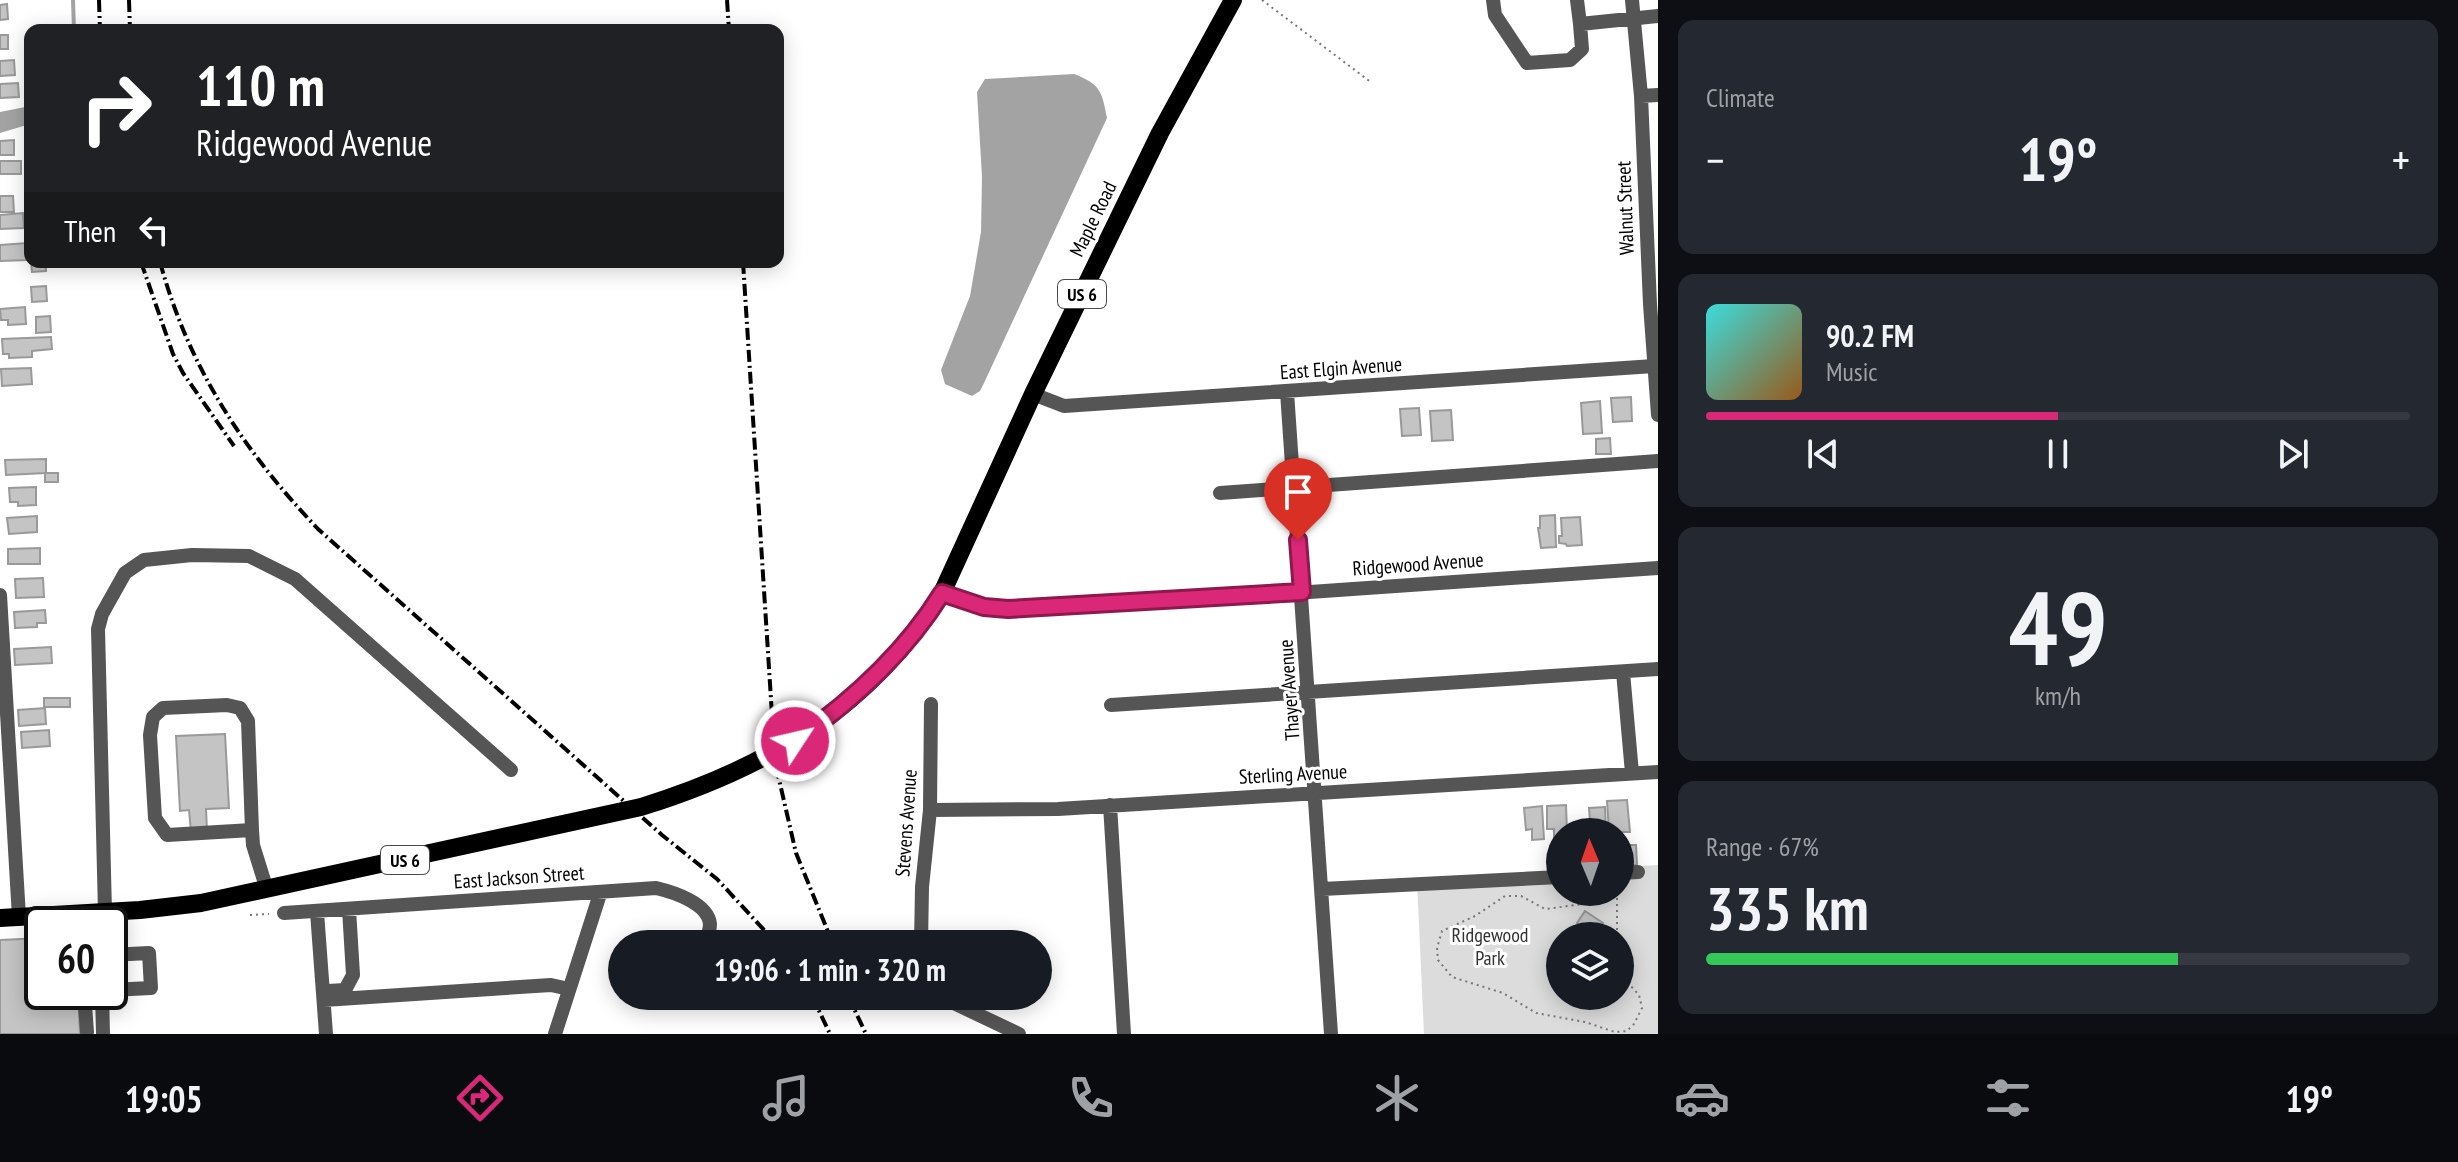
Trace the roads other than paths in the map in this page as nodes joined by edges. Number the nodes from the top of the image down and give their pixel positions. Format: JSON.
{"nodes":[{"id":1,"x":1233,"y":0,"type":"edge"},
{"id":2,"x":1493,"y":0,"type":"edge"},
{"id":3,"x":1577,"y":0,"type":"edge"},
{"id":4,"x":1632,"y":0,"type":"edge"},
{"id":5,"x":1658,"y":16,"type":"edge"},
{"id":6,"x":1635,"y":18,"type":"junction"},
{"id":7,"x":1580,"y":24,"type":"junction"},
{"id":8,"x":1658,"y":95,"type":"edge"},
{"id":9,"x":1641,"y":96,"type":"junction"},
{"id":10,"x":1652,"y":242,"type":"edge"},
{"id":11,"x":1654,"y":366,"type":"junction"},
{"id":12,"x":1287,"y":392,"type":"junction"},
{"id":13,"x":1033,"y":394,"type":"junction"},
{"id":14,"x":1658,"y":415,"type":"edge"},
{"id":15,"x":1658,"y":461,"type":"edge"},
{"id":16,"x":1294,"y":488,"type":"junction"},
{"id":17,"x":1220,"y":493,"type":"dead end"},
{"id":18,"x":1658,"y":568,"type":"edge"},
{"id":19,"x":1302,"y":592,"type":"junction"},
{"id":20,"x":942,"y":593,"type":"junction"},
{"id":21,"x":0,"y":595,"type":"edge"},
{"id":22,"x":1658,"y":669,"type":"edge"},
{"id":23,"x":1623,"y":672,"type":"junction"},
{"id":24,"x":1309,"y":692,"type":"junction"},
{"id":25,"x":931,"y":704,"type":"dead end"},
{"id":26,"x":1111,"y":705,"type":"dead end"},
{"id":27,"x":511,"y":770,"type":"dead end"},
{"id":28,"x":1658,"y":772,"type":"edge"},
{"id":29,"x":1632,"y":773,"type":"junction"},
{"id":30,"x":1315,"y":793,"type":"junction"},
{"id":31,"x":1110,"y":805,"type":"junction"},
{"id":32,"x":930,"y":810,"type":"junction"},
{"id":33,"x":252,"y":830,"type":"junction"},
{"id":34,"x":1634,"y":872,"type":"edge"},
{"id":35,"x":1638,"y":872,"type":"dead end"},
{"id":36,"x":1546,"y":878,"type":"edge"},
{"id":37,"x":1322,"y":889,"type":"junction"},
{"id":38,"x":267,"y":890,"type":"junction"},
{"id":39,"x":600,"y":894,"type":"junction"},
{"id":40,"x":105,"y":906,"type":"edge"},
{"id":41,"x":349,"y":909,"type":"junction"},
{"id":42,"x":128,"y":910,"type":"edge"},
{"id":43,"x":317,"y":912,"type":"junction"},
{"id":44,"x":284,"y":913,"type":"road end"},
{"id":45,"x":19,"y":917,"type":"junction"},
{"id":46,"x":24,"y":917,"type":"edge"},
{"id":47,"x":0,"y":918,"type":"edge"},
{"id":48,"x":709,"y":930,"type":"edge"},
{"id":49,"x":921,"y":930,"type":"edge"},
{"id":50,"x":128,"y":954,"type":"edge"},
{"id":51,"x":128,"y":989,"type":"edge"},
{"id":52,"x":569,"y":989,"type":"junction"},
{"id":53,"x":324,"y":996,"type":"junction"},
{"id":54,"x":85,"y":1010,"type":"edge"},
{"id":55,"x":102,"y":1010,"type":"edge"},
{"id":56,"x":968,"y":1010,"type":"edge"},
{"id":57,"x":87,"y":1032,"type":"edge"},
{"id":58,"x":103,"y":1034,"type":"edge"},
{"id":59,"x":326,"y":1034,"type":"edge"},
{"id":60,"x":555,"y":1034,"type":"edge"},
{"id":61,"x":1019,"y":1034,"type":"edge"},
{"id":62,"x":1124,"y":1034,"type":"edge"},
{"id":63,"x":1331,"y":1034,"type":"edge"}],
"edges":[{"from":1,"to":13,"type":"main road","name":"Maple Road","number":"US 6"},
{"from":2,"to":7,"type":"street"},
{"from":3,"to":7,"type":"street"},
{"from":4,"to":6,"type":"street","name":"Walnut Street"},
{"from":5,"to":6,"type":"street"},
{"from":6,"to":7,"type":"street"},
{"from":6,"to":9,"type":"street","name":"Walnut Street"},
{"from":8,"to":9,"type":"street"},
{"from":9,"to":10,"type":"street","name":"Walnut Street"},
{"from":10,"to":11,"type":"street","name":"Walnut Street"},
{"from":11,"to":12,"type":"street","name":"East Elgin Avenue"},
{"from":11,"to":14,"type":"street","name":"Walnut Street"},
{"from":12,"to":13,"type":"street","name":"East Elgin Avenue"},
{"from":12,"to":16,"type":"street","name":"Thayer Avenue"},
{"from":13,"to":20,"type":"main road","name":"Maple Road","number":"US 6"},
{"from":15,"to":16,"type":"street"},
{"from":16,"to":17,"type":"street"},
{"from":16,"to":19,"type":"street","name":"Thayer Avenue"},
{"from":18,"to":19,"type":"street","name":"Ridgewood Avenue"},
{"from":19,"to":20,"type":"street","name":"Ridgewood Avenue"},
{"from":19,"to":24,"type":"street","name":"Thayer Avenue"},
{"from":20,"to":38,"type":"main road","number":"US 6"},
{"from":21,"to":45,"type":"street"},
{"from":22,"to":23,"type":"street"},
{"from":23,"to":24,"type":"street"},
{"from":23,"to":29,"type":"street"},
{"from":24,"to":26,"type":"street"},
{"from":24,"to":30,"type":"street","name":"Thayer Avenue"},
{"from":25,"to":32,"type":"street","name":"Stevens Avenue"},
{"from":27,"to":40,"type":"street"},
{"from":28,"to":29,"type":"street","name":"Sterling Avenue"},
{"from":29,"to":30,"type":"street","name":"Sterling Avenue"},
{"from":30,"to":31,"type":"street","name":"Sterling Avenue"},
{"from":30,"to":37,"type":"street","name":"Thayer Avenue"},
{"from":31,"to":32,"type":"street","name":"Sterling Avenue"},
{"from":31,"to":62,"type":"street"},
{"from":32,"to":49,"type":"street","name":"Stevens Avenue"},
{"from":33,"to":33,"type":"street"},
{"from":33,"to":38,"type":"street"},
{"from":34,"to":35,"type":"street"},
{"from":36,"to":37,"type":"street"},
{"from":37,"to":63,"type":"street","name":"Thayer Avenue"},
{"from":38,"to":42,"type":"main road","number":"US 6"},
{"from":39,"to":41,"type":"street","name":"East Jackson Street"},
{"from":39,"to":48,"type":"street","name":"East Jackson Street"},
{"from":39,"to":52,"type":"street"},
{"from":41,"to":43,"type":"street","name":"East Jackson Street"},
{"from":41,"to":53,"type":"street"},
{"from":43,"to":44,"type":"street","name":"East Jackson Street"},
{"from":43,"to":53,"type":"street"},
{"from":45,"to":46,"type":"main road","number":"US 6"},
{"from":45,"to":47,"type":"main road","number":"US 6"},
{"from":50,"to":51,"type":"street"},
{"from":52,"to":53,"type":"street"},
{"from":52,"to":60,"type":"street"},
{"from":53,"to":59,"type":"street"},
{"from":54,"to":57,"type":"street"},
{"from":55,"to":58,"type":"street"},
{"from":56,"to":61,"type":"street"}]}
